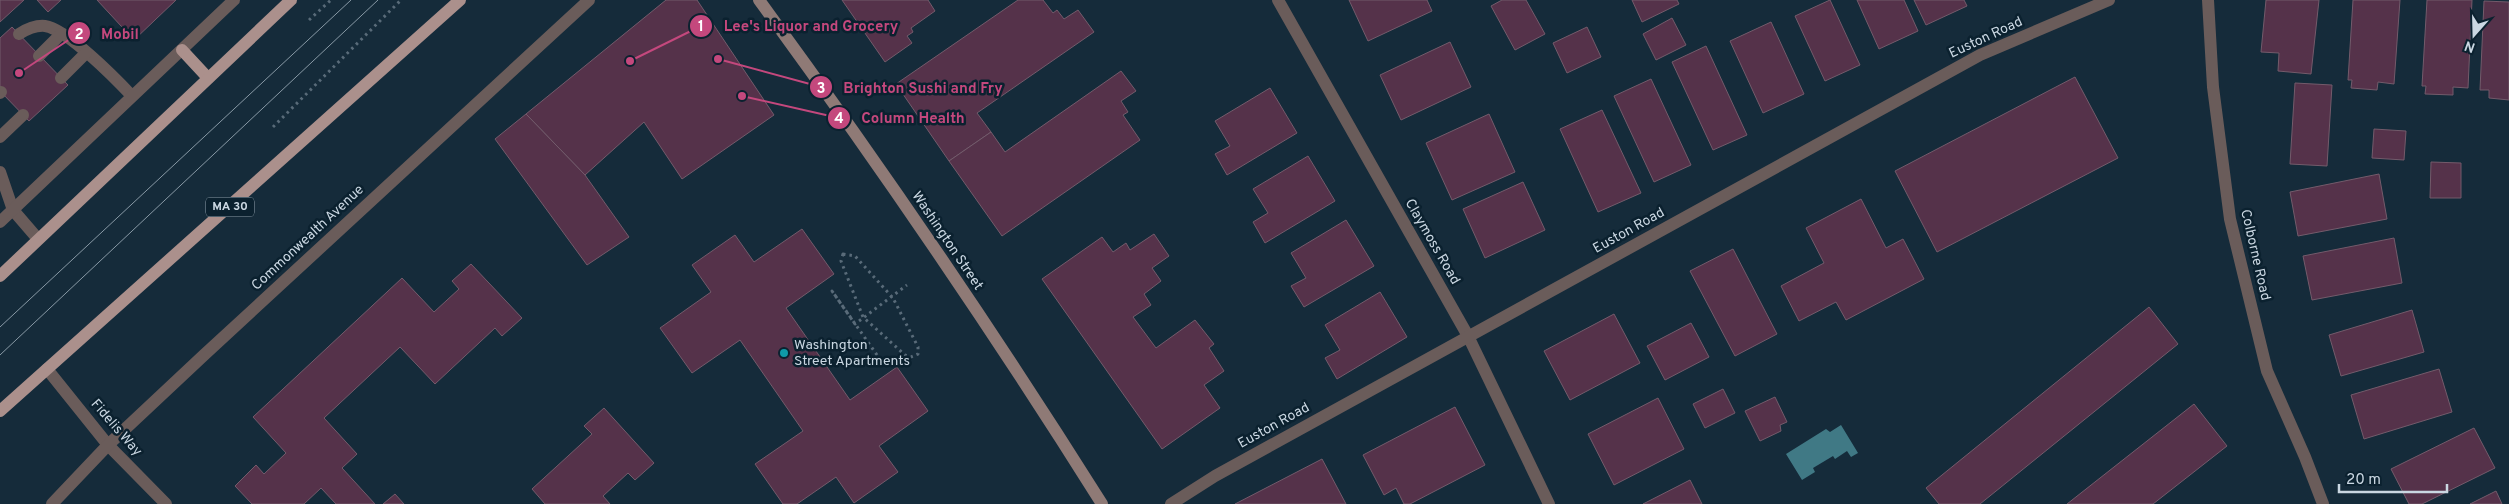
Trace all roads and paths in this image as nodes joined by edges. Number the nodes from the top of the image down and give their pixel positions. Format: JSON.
{"nodes":[{"id":1,"x":234,"y":0,"type":"edge"},
{"id":2,"x":291,"y":0,"type":"edge"},
{"id":3,"x":401,"y":0,"type":"edge"},
{"id":4,"x":460,"y":0,"type":"edge"},
{"id":5,"x":589,"y":0,"type":"edge"},
{"id":6,"x":759,"y":0,"type":"edge"},
{"id":7,"x":1278,"y":0,"type":"edge"},
{"id":8,"x":2110,"y":0,"type":"edge"},
{"id":9,"x":2208,"y":0,"type":"edge"},
{"id":10,"x":20,"y":34,"type":"dead end"},
{"id":11,"x":61,"y":34,"type":"junction"},
{"id":12,"x":182,"y":50,"type":"junction"},
{"id":13,"x":86,"y":54,"type":"junction"},
{"id":14,"x":40,"y":56,"type":"dead end"},
{"id":15,"x":61,"y":78,"type":"dead end"},
{"id":16,"x":208,"y":78,"type":"junction"},
{"id":17,"x":132,"y":96,"type":"junction"},
{"id":18,"x":23,"y":115,"type":"dead end"},
{"id":19,"x":273,"y":127,"type":"dead end"},
{"id":20,"x":0,"y":137,"type":"edge"},
{"id":21,"x":0,"y":172,"type":"edge"},
{"id":22,"x":13,"y":210,"type":"junction"},
{"id":23,"x":0,"y":222,"type":"edge"},
{"id":24,"x":38,"y":239,"type":"junction"},
{"id":25,"x":0,"y":276,"type":"edge"},
{"id":26,"x":908,"y":285,"type":"dead end"},
{"id":27,"x":832,"y":291,"type":"dead end"},
{"id":28,"x":893,"y":298,"type":"junction"},
{"id":29,"x":863,"y":317,"type":"junction"},
{"id":30,"x":855,"y":324,"type":"junction"},
{"id":31,"x":1468,"y":336,"type":"junction"},
{"id":32,"x":877,"y":355,"type":"dead end"},
{"id":33,"x":47,"y":369,"type":"junction"},
{"id":34,"x":0,"y":411,"type":"edge"},
{"id":35,"x":108,"y":445,"type":"junction"},
{"id":36,"x":52,"y":504,"type":"edge"},
{"id":37,"x":166,"y":504,"type":"edge"},
{"id":38,"x":1102,"y":504,"type":"edge"},
{"id":39,"x":1171,"y":504,"type":"edge"},
{"id":40,"x":1549,"y":504,"type":"edge"},
{"id":41,"x":2323,"y":504,"type":"edge"}],
"edges":[{"from":1,"to":12,"type":"street"},
{"from":2,"to":16,"type":"main road"},
{"from":3,"to":19,"type":"path"},
{"from":4,"to":33,"type":"main road","number":"MA 30"},
{"from":5,"to":35,"type":"street","name":"Commonwealth Avenue"},
{"from":6,"to":38,"type":"main road","name":"Washington Street"},
{"from":7,"to":31,"type":"street","name":"Claymoss Road"},
{"from":8,"to":31,"type":"street","name":"Euston Road"},
{"from":9,"to":41,"type":"street","name":"Colborne Road"},
{"from":10,"to":11,"type":"street"},
{"from":11,"to":13,"type":"street"},
{"from":11,"to":14,"type":"street"},
{"from":12,"to":16,"type":"main road"},
{"from":12,"to":17,"type":"street"},
{"from":13,"to":15,"type":"street"},
{"from":13,"to":17,"type":"street"},
{"from":16,"to":24,"type":"main road"},
{"from":17,"to":22,"type":"street"},
{"from":18,"to":20,"type":"street"},
{"from":21,"to":22,"type":"street"},
{"from":22,"to":23,"type":"street"},
{"from":22,"to":24,"type":"street"},
{"from":24,"to":25,"type":"main road"},
{"from":26,"to":28,"type":"path"},
{"from":27,"to":30,"type":"path"},
{"from":28,"to":29,"type":"path"},
{"from":28,"to":29,"type":"path"},
{"from":28,"to":29,"type":"path"},
{"from":29,"to":30,"type":"path"},
{"from":30,"to":32,"type":"path"},
{"from":31,"to":39,"type":"street","name":"Euston Road"},
{"from":31,"to":40,"type":"street","name":"Claymoss Road"},
{"from":33,"to":34,"type":"main road","number":"MA 30"},
{"from":33,"to":35,"type":"street","name":"Fidelis Way"},
{"from":35,"to":36,"type":"street","name":"Commonwealth Avenue"},
{"from":35,"to":37,"type":"street","name":"Fidelis Way"}]}
